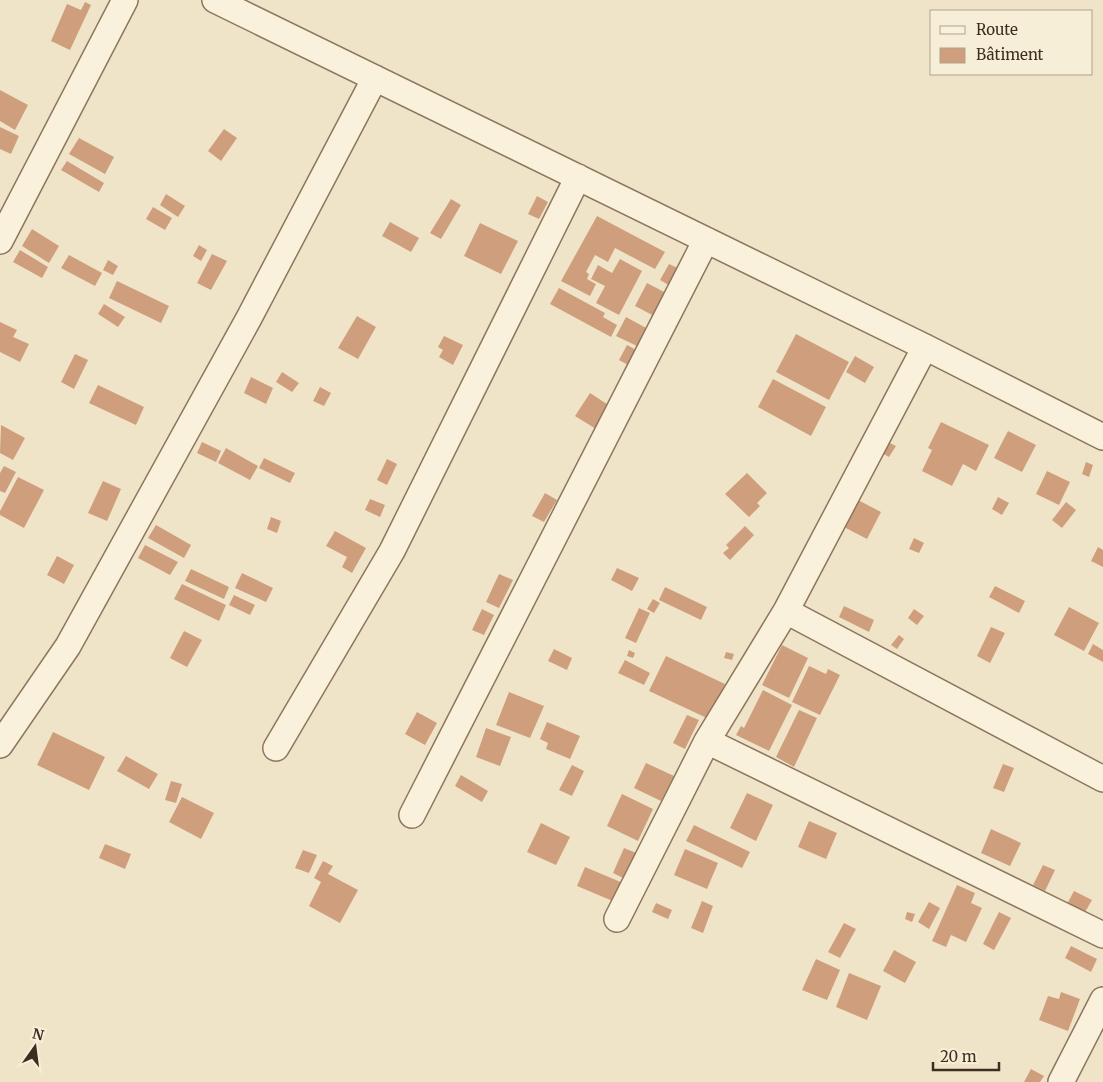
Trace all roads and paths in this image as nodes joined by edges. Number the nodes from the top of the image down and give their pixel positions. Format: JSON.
{"nodes":[{"id":1,"x":125,"y":0,"type":"edge"},
{"id":2,"x":216,"y":0,"type":"edge"},
{"id":3,"x":375,"y":78,"type":"junction"},
{"id":4,"x":578,"y":177,"type":"junction"},
{"id":5,"x":706,"y":240,"type":"junction"},
{"id":6,"x":0,"y":241,"type":"edge"},
{"id":7,"x":925,"y":347,"type":"junction"},
{"id":8,"x":1103,"y":437,"type":"edge"},
{"id":9,"x":786,"y":611,"type":"junction"},
{"id":10,"x":707,"y":741,"type":"junction"},
{"id":11,"x":0,"y":745,"type":"edge"},
{"id":12,"x":276,"y":748,"type":"dead end"},
{"id":13,"x":1103,"y":779,"type":"edge"},
{"id":14,"x":412,"y":815,"type":"dead end"},
{"id":15,"x":617,"y":918,"type":"dead end"},
{"id":16,"x":1103,"y":935,"type":"edge"},
{"id":17,"x":1103,"y":1000,"type":"edge"},
{"id":18,"x":1061,"y":1082,"type":"edge"}],
"edges":[{"from":1,"to":6,"type":"street"},
{"from":2,"to":3,"type":"street"},
{"from":3,"to":4,"type":"street"},
{"from":3,"to":11,"type":"street"},
{"from":4,"to":5,"type":"street"},
{"from":4,"to":12,"type":"street"},
{"from":5,"to":7,"type":"street"},
{"from":5,"to":14,"type":"street"},
{"from":7,"to":8,"type":"street"},
{"from":7,"to":9,"type":"street"},
{"from":9,"to":10,"type":"street"},
{"from":9,"to":13,"type":"street"},
{"from":10,"to":15,"type":"street"},
{"from":10,"to":16,"type":"street"},
{"from":17,"to":18,"type":"street"}]}
